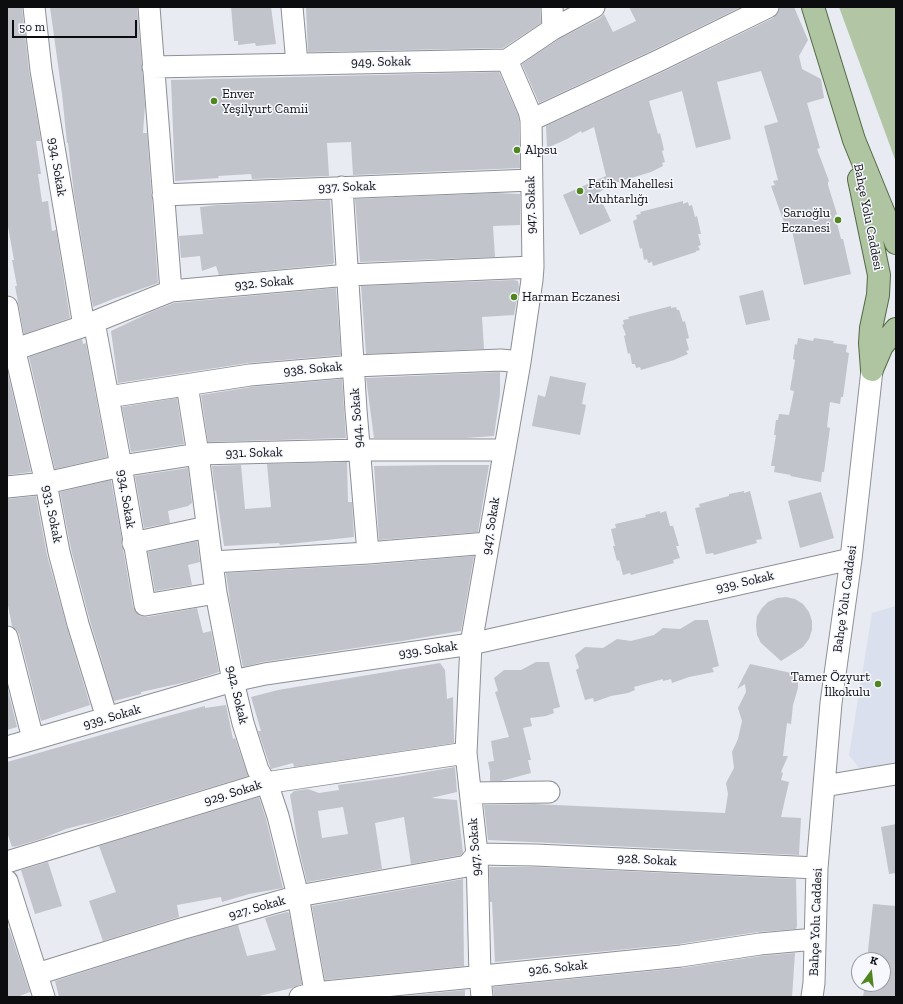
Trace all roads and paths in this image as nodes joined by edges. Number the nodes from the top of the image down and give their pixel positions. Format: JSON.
{"nodes":[{"id":1,"x":34,"y":7,"type":"edge"},
{"id":2,"x":149,"y":7,"type":"edge"},
{"id":3,"x":292,"y":7,"type":"edge"},
{"id":4,"x":552,"y":7,"type":"edge"},
{"id":5,"x":594,"y":7,"type":"edge"},
{"id":6,"x":768,"y":7,"type":"edge"},
{"id":7,"x":813,"y":7,"type":"edge"},
{"id":8,"x":553,"y":29,"type":"junction"},
{"id":9,"x":507,"y":60,"type":"junction"},
{"id":10,"x":297,"y":64,"type":"junction"},
{"id":11,"x":153,"y":67,"type":"junction"},
{"id":12,"x":531,"y":120,"type":"junction"},
{"id":13,"x":854,"y":140,"type":"junction"},
{"id":14,"x":531,"y":180,"type":"junction"},
{"id":15,"x":342,"y":187,"type":"junction"},
{"id":16,"x":163,"y":195,"type":"junction"},
{"id":17,"x":896,"y":243,"type":"edge"},
{"id":18,"x":533,"y":267,"type":"junction"},
{"id":19,"x":348,"y":275,"type":"junction"},
{"id":20,"x":171,"y":291,"type":"junction"},
{"id":21,"x":883,"y":296,"type":"edge"},
{"id":22,"x":7,"y":307,"type":"edge"},
{"id":23,"x":896,"y":322,"type":"edge"},
{"id":24,"x":89,"y":324,"type":"junction"},
{"id":25,"x":896,"y":328,"type":"edge"},
{"id":26,"x":11,"y":350,"type":"edge"},
{"id":27,"x":520,"y":362,"type":"junction"},
{"id":28,"x":354,"y":366,"type":"junction"},
{"id":29,"x":872,"y":370,"type":"junction"},
{"id":30,"x":187,"y":385,"type":"junction"},
{"id":31,"x":108,"y":397,"type":"junction"},
{"id":32,"x":359,"y":450,"type":"junction"},
{"id":33,"x":504,"y":450,"type":"junction"},
{"id":34,"x":198,"y":454,"type":"junction"},
{"id":35,"x":121,"y":466,"type":"junction"},
{"id":36,"x":46,"y":483,"type":"junction"},
{"id":37,"x":7,"y":487,"type":"edge"},
{"id":38,"x":207,"y":527,"type":"junction"},
{"id":39,"x":133,"y":543,"type":"junction"},
{"id":40,"x":488,"y":543,"type":"junction"},
{"id":41,"x":368,"y":553,"type":"junction"},
{"id":42,"x":851,"y":558,"type":"junction"},
{"id":43,"x":212,"y":562,"type":"junction"},
{"id":44,"x":216,"y":593,"type":"junction"},
{"id":45,"x":7,"y":637,"type":"edge"},
{"id":46,"x":471,"y":644,"type":"junction"},
{"id":47,"x":233,"y":681,"type":"junction"},
{"id":48,"x":107,"y":718,"type":"junction"},
{"id":49,"x":33,"y":739,"type":"junction"},
{"id":50,"x":7,"y":747,"type":"edge"},
{"id":51,"x":466,"y":753,"type":"junction"},
{"id":52,"x":896,"y":774,"type":"edge"},
{"id":53,"x":265,"y":783,"type":"junction"},
{"id":54,"x":824,"y":786,"type":"junction"},
{"id":55,"x":549,"y":792,"type":"dead end"},
{"id":56,"x":471,"y":793,"type":"junction"},
{"id":57,"x":478,"y":854,"type":"junction"},
{"id":58,"x":7,"y":862,"type":"edge"},
{"id":59,"x":817,"y":868,"type":"junction"},
{"id":60,"x":7,"y":881,"type":"edge"},
{"id":61,"x":298,"y":896,"type":"junction"},
{"id":62,"x":12,"y":915,"type":"edge"},
{"id":63,"x":815,"y":939,"type":"junction"},
{"id":64,"x":37,"y":974,"type":"junction"},
{"id":65,"x":480,"y":976,"type":"junction"},
{"id":66,"x":310,"y":996,"type":"edge"},
{"id":67,"x":44,"y":997,"type":"edge"},
{"id":68,"x":482,"y":997,"type":"edge"},
{"id":69,"x":812,"y":997,"type":"edge"}],
"edges":[{"from":1,"to":24,"type":"street","name":"934. Sokak"},
{"from":2,"to":11,"type":"street"},
{"from":3,"to":10,"type":"street"},
{"from":4,"to":8,"type":"street"},
{"from":5,"to":8,"type":"street"},
{"from":6,"to":12,"type":"street"},
{"from":7,"to":13,"type":"main road","name":"Bahçe Yolu Caddesi"},
{"from":8,"to":9,"type":"street"},
{"from":9,"to":10,"type":"street","name":"949. Sokak"},
{"from":9,"to":12,"type":"street","name":"947. Sokak"},
{"from":10,"to":11,"type":"street","name":"949. Sokak"},
{"from":11,"to":16,"type":"street"},
{"from":12,"to":14,"type":"street","name":"947. Sokak"},
{"from":13,"to":17,"type":"main road","name":"Bahçe Yolu Caddesi"},
{"from":13,"to":21,"type":"main road","name":"Bahçe Yolu Caddesi"},
{"from":14,"to":15,"type":"street","name":"937. Sokak"},
{"from":14,"to":18,"type":"street","name":"947. Sokak"},
{"from":15,"to":16,"type":"street","name":"937. Sokak"},
{"from":15,"to":19,"type":"street","name":"944. Sokak"},
{"from":16,"to":20,"type":"street"},
{"from":18,"to":19,"type":"street","name":"932. Sokak"},
{"from":18,"to":27,"type":"street","name":"947. Sokak"},
{"from":19,"to":20,"type":"street","name":"932. Sokak"},
{"from":19,"to":28,"type":"street","name":"944. Sokak"},
{"from":20,"to":24,"type":"street","name":"932. Sokak"},
{"from":21,"to":23,"type":"main road"},
{"from":21,"to":29,"type":"main road","name":"Bahçe Yolu Caddesi"},
{"from":22,"to":26,"type":"street","name":"933. Sokak"},
{"from":24,"to":26,"type":"street","name":"932. Sokak"},
{"from":24,"to":31,"type":"street","name":"934. Sokak"},
{"from":25,"to":29,"type":"main road","name":"Bahçe Yolu Caddesi"},
{"from":26,"to":36,"type":"street","name":"933. Sokak"},
{"from":27,"to":28,"type":"street","name":"938. Sokak"},
{"from":27,"to":33,"type":"street","name":"947. Sokak"},
{"from":28,"to":30,"type":"street","name":"938. Sokak"},
{"from":28,"to":32,"type":"street","name":"944. Sokak"},
{"from":29,"to":42,"type":"street","name":"Bahçe Yolu Caddesi"},
{"from":30,"to":31,"type":"street","name":"938. Sokak"},
{"from":30,"to":34,"type":"street","name":"942. Sokak"},
{"from":31,"to":35,"type":"street","name":"934. Sokak"},
{"from":32,"to":33,"type":"street","name":"931. Sokak"},
{"from":32,"to":34,"type":"street","name":"931. Sokak"},
{"from":32,"to":41,"type":"street","name":"944. Sokak"},
{"from":33,"to":40,"type":"street","name":"947. Sokak"},
{"from":34,"to":35,"type":"street","name":"931. Sokak"},
{"from":34,"to":38,"type":"street","name":"942. Sokak"},
{"from":35,"to":36,"type":"street","name":"931. Sokak"},
{"from":35,"to":39,"type":"street","name":"934. Sokak"},
{"from":36,"to":37,"type":"street","name":"931. Sokak"},
{"from":36,"to":48,"type":"street","name":"933. Sokak"},
{"from":38,"to":39,"type":"street"},
{"from":38,"to":43,"type":"street","name":"942. Sokak"},
{"from":39,"to":44,"type":"street","name":"934. Sokak"},
{"from":40,"to":41,"type":"street"},
{"from":40,"to":46,"type":"street","name":"947. Sokak"},
{"from":41,"to":43,"type":"street"},
{"from":42,"to":46,"type":"street","name":"939. Sokak"},
{"from":42,"to":54,"type":"street","name":"Bahçe Yolu Caddesi"},
{"from":43,"to":44,"type":"street","name":"942. Sokak"},
{"from":44,"to":47,"type":"street","name":"942. Sokak"},
{"from":45,"to":49,"type":"street"},
{"from":46,"to":47,"type":"street","name":"939. Sokak"},
{"from":46,"to":51,"type":"street","name":"947. Sokak"},
{"from":47,"to":48,"type":"street","name":"939. Sokak"},
{"from":47,"to":53,"type":"street","name":"942. Sokak"},
{"from":48,"to":49,"type":"street","name":"939. Sokak"},
{"from":49,"to":50,"type":"street","name":"939. Sokak"},
{"from":51,"to":53,"type":"street","name":"929. Sokak"},
{"from":51,"to":56,"type":"street","name":"947. Sokak"},
{"from":52,"to":54,"type":"street"},
{"from":53,"to":58,"type":"street","name":"929. Sokak"},
{"from":53,"to":61,"type":"street","name":"942. Sokak"},
{"from":54,"to":59,"type":"street","name":"Bahçe Yolu Caddesi"},
{"from":55,"to":56,"type":"street"},
{"from":56,"to":57,"type":"street","name":"947. Sokak"},
{"from":57,"to":59,"type":"street","name":"928. Sokak"},
{"from":57,"to":61,"type":"street","name":"927. Sokak"},
{"from":57,"to":65,"type":"street","name":"947. Sokak"},
{"from":59,"to":63,"type":"street","name":"Bahçe Yolu Caddesi"},
{"from":60,"to":62,"type":"street"},
{"from":61,"to":64,"type":"street","name":"927. Sokak"},
{"from":61,"to":66,"type":"street","name":"942. Sokak"},
{"from":62,"to":64,"type":"street"},
{"from":63,"to":65,"type":"street","name":"926. Sokak"},
{"from":63,"to":69,"type":"street","name":"Bahçe Yolu Caddesi"},
{"from":64,"to":67,"type":"street"},
{"from":65,"to":66,"type":"street","name":"926. Sokak"},
{"from":65,"to":68,"type":"street","name":"947. Sokak"}]}
